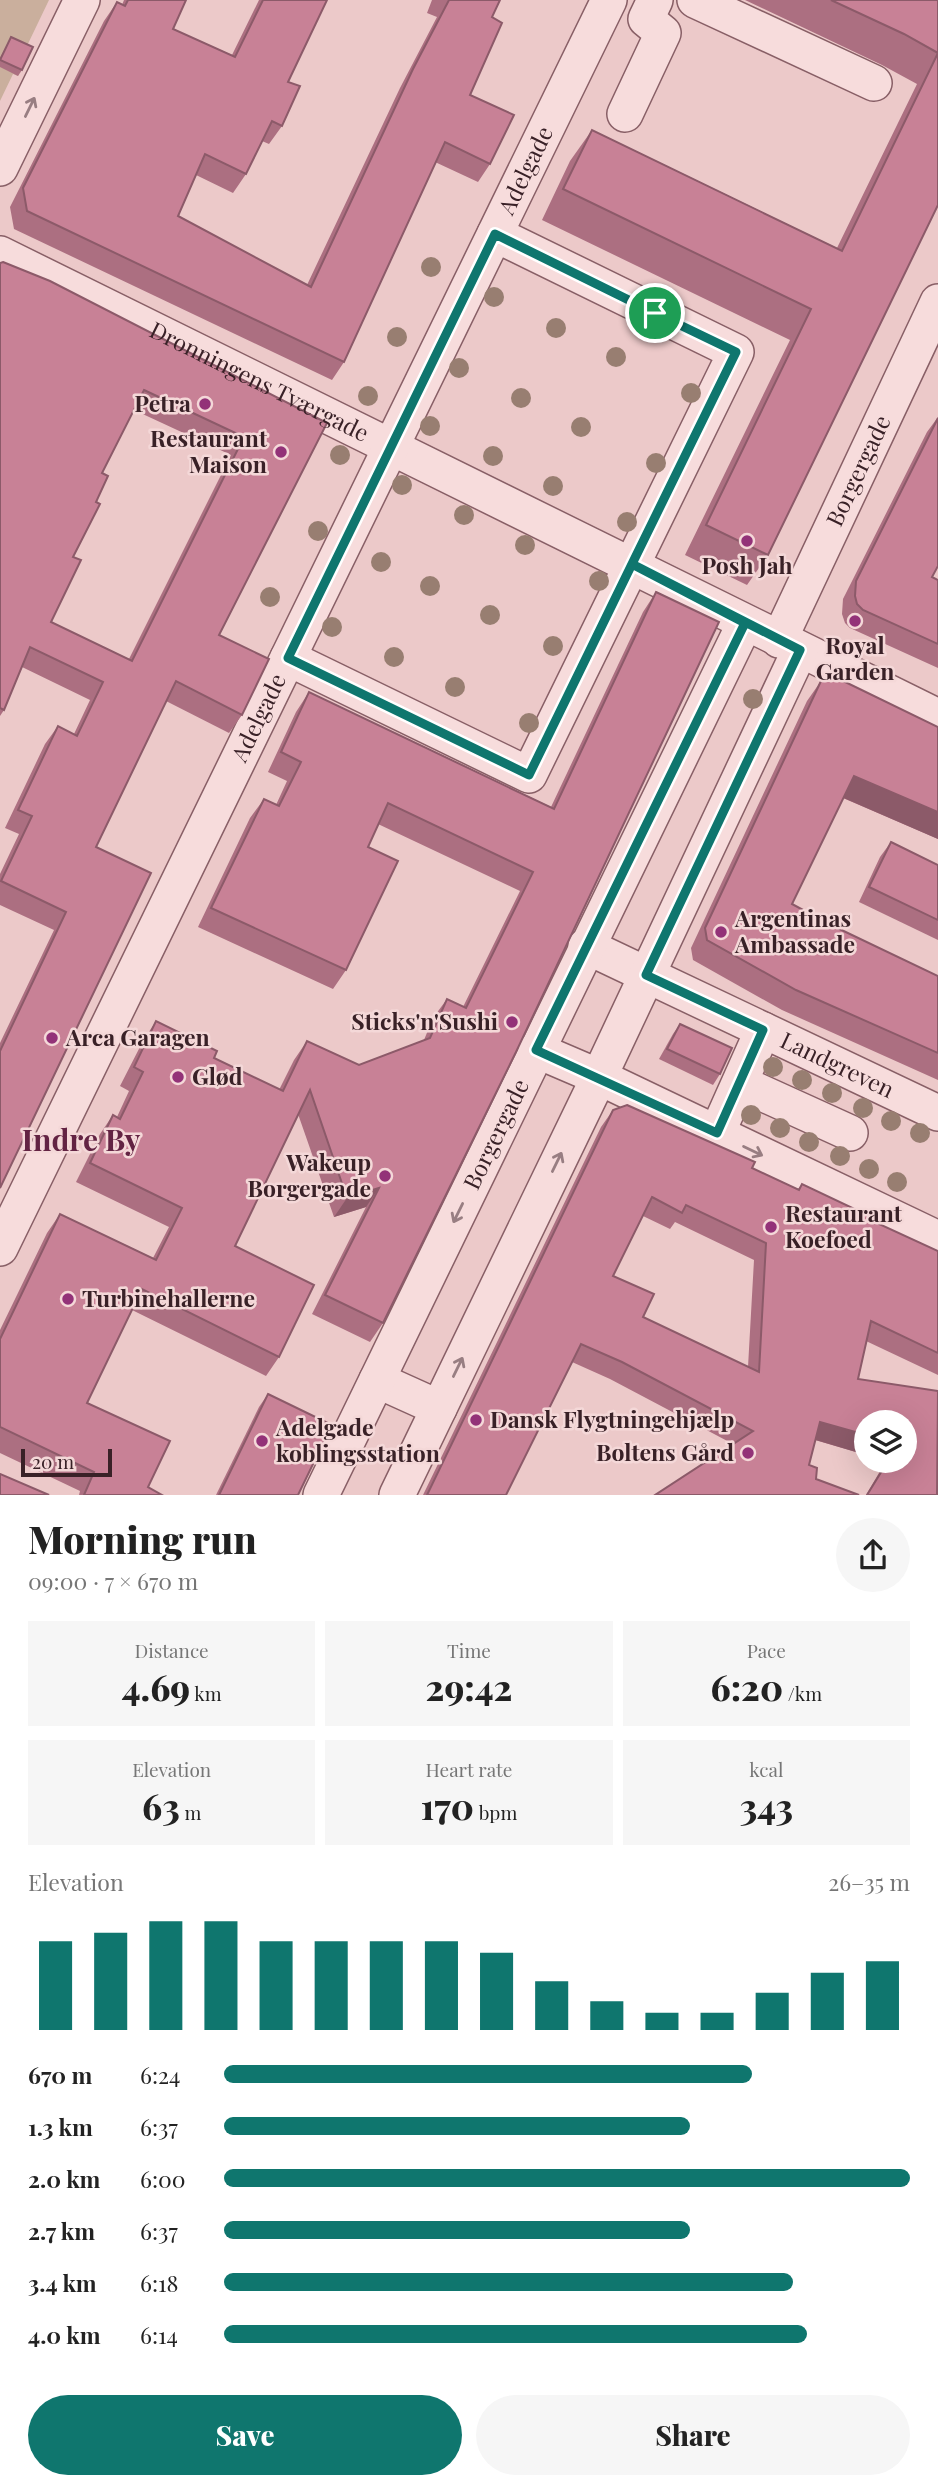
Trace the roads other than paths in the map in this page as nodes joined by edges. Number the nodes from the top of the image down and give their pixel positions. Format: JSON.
{"nodes":[{"id":1,"x":82,"y":0,"type":"edge"},
{"id":2,"x":609,"y":0,"type":"edge"},
{"id":3,"x":695,"y":0,"type":"edge"},
{"id":4,"x":649,"y":2,"type":"edge"},
{"id":5,"x":874,"y":83,"type":"dead end"},
{"id":6,"x":625,"y":114,"type":"dead end"},
{"id":7,"x":0,"y":168,"type":"edge"},
{"id":8,"x":495,"y":234,"type":"junction"},
{"id":9,"x":0,"y":254,"type":"edge"},
{"id":10,"x":938,"y":302,"type":"edge"},
{"id":11,"x":391,"y":446,"type":"junction"},
{"id":12,"x":632,"y":564,"type":"junction"},
{"id":13,"x":745,"y":623,"type":"junction"},
{"id":14,"x":790,"y":645,"type":"junction"},
{"id":15,"x":288,"y":658,"type":"junction"},
{"id":16,"x":938,"y":717,"type":"edge"},
{"id":17,"x":586,"y":946,"type":"junction"},
{"id":18,"x":646,"y":975,"type":"junction"},
{"id":19,"x":763,"y":1030,"type":"junction"},
{"id":20,"x":536,"y":1050,"type":"junction"},
{"id":21,"x":599,"y":1077,"type":"junction"},
{"id":22,"x":740,"y":1083,"type":"junction"},
{"id":23,"x":938,"y":1113,"type":"edge"},
{"id":24,"x":717,"y":1133,"type":"junction"},
{"id":25,"x":850,"y":1133,"type":"dead end"},
{"id":26,"x":938,"y":1239,"type":"edge"},
{"id":27,"x":0,"y":1248,"type":"edge"},
{"id":28,"x":377,"y":1380,"type":"junction"},
{"id":29,"x":439,"y":1408,"type":"junction"},
{"id":30,"x":321,"y":1495,"type":"edge"},
{"id":31,"x":397,"y":1495,"type":"edge"}],
"edges":[{"from":7,"to":1,"type":"street","one_way":true},
{"from":2,"to":8,"type":"street","name":"Adelgade"},
{"from":3,"to":5,"type":"street"},
{"from":4,"to":6,"type":"street"},
{"from":8,"to":11,"type":"street","name":"Adelgade"},
{"from":8,"to":12,"type":"street"},
{"from":9,"to":11,"type":"street","name":"Dronningens Tværgade"},
{"from":10,"to":14,"type":"street","name":"Borgergade"},
{"from":11,"to":12,"type":"street","name":"Dronningens Tværgade"},
{"from":11,"to":15,"type":"street","name":"Adelgade"},
{"from":12,"to":13,"type":"street","name":"Dronningens Tværgade"},
{"from":12,"to":15,"type":"street"},
{"from":13,"to":14,"type":"street","name":"Dronningens Tværgade"},
{"from":13,"to":17,"type":"street","name":"Borgergade"},
{"from":14,"to":16,"type":"street","name":"Dronningens Tværgade"},
{"from":14,"to":18,"type":"street","name":"Borgergade"},
{"from":15,"to":27,"type":"street","name":"Adelgade"},
{"from":17,"to":18,"type":"street","name":"Landgreven"},
{"from":17,"to":20,"type":"street","name":"Borgergade"},
{"from":18,"to":19,"type":"street","name":"Landgreven"},
{"from":18,"to":21,"type":"street","name":"Borgergade"},
{"from":19,"to":22,"type":"street"},
{"from":19,"to":23,"type":"street","name":"Landgreven"},
{"from":20,"to":21,"type":"street"},
{"from":20,"to":28,"type":"street","name":"Borgergade","one_way":true},
{"from":21,"to":24,"type":"street"},
{"from":29,"to":21,"type":"street","name":"Borgergade","one_way":true},
{"from":22,"to":24,"type":"street"},
{"from":22,"to":25,"type":"street"},
{"from":24,"to":26,"type":"street","one_way":true},
{"from":28,"to":29,"type":"street"},
{"from":28,"to":30,"type":"street","name":"Borgergade"},
{"from":29,"to":31,"type":"street","name":"Borgergade"}]}
